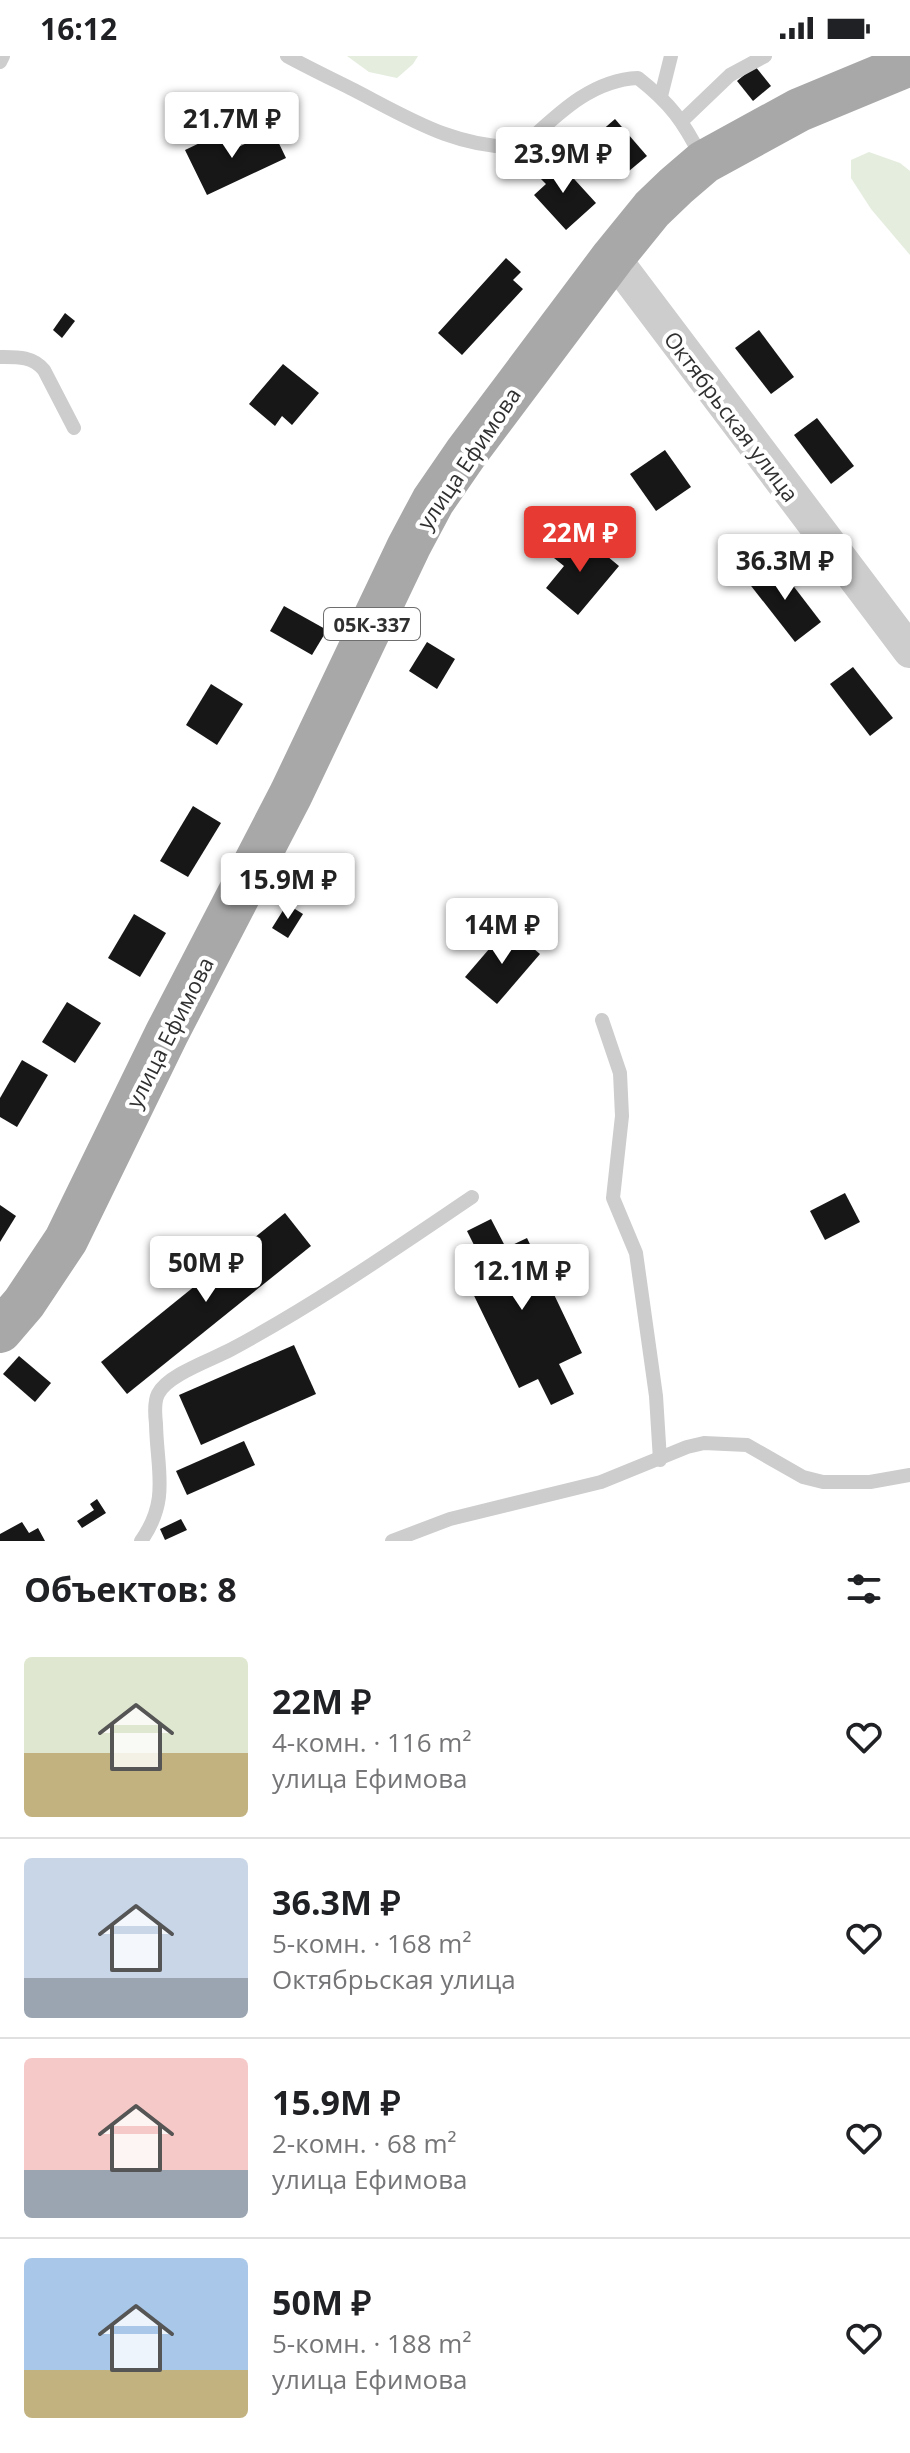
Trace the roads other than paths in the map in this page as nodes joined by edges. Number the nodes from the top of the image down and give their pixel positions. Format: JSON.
{"nodes":[{"id":1,"x":3,"y":56,"type":"edge"},
{"id":2,"x":287,"y":56,"type":"edge"},
{"id":3,"x":671,"y":56,"type":"edge"},
{"id":4,"x":765,"y":56,"type":"edge"},
{"id":5,"x":0,"y":62,"type":"edge"},
{"id":6,"x":910,"y":64,"type":"edge"},
{"id":7,"x":661,"y":96,"type":"junction"},
{"id":8,"x":683,"y":120,"type":"junction"},
{"id":9,"x":704,"y":162,"type":"junction"},
{"id":10,"x":613,"y":257,"type":"junction"},
{"id":11,"x":0,"y":357,"type":"edge"},
{"id":12,"x":74,"y":428,"type":"dead end"},
{"id":13,"x":910,"y":651,"type":"edge"},
{"id":14,"x":602,"y":1020,"type":"dead end"},
{"id":15,"x":472,"y":1197,"type":"dead end"},
{"id":16,"x":0,"y":1331,"type":"edge"},
{"id":17,"x":660,"y":1460,"type":"junction"},
{"id":18,"x":910,"y":1475,"type":"edge"},
{"id":19,"x":141,"y":1541,"type":"edge"},
{"id":20,"x":392,"y":1541,"type":"edge"}],
"edges":[{"from":1,"to":5,"type":"lane"},
{"from":2,"to":7,"type":"lane"},
{"from":3,"to":7,"type":"lane"},
{"from":4,"to":8,"type":"lane"},
{"from":6,"to":9,"type":"main road","name":"улица Ефимова","number":"05К-337"},
{"from":7,"to":8,"type":"lane"},
{"from":8,"to":9,"type":"lane"},
{"from":9,"to":10,"type":"main road","name":"улица Ефимова","number":"05К-337"},
{"from":10,"to":13,"type":"street","name":"Октябрьская улица"},
{"from":10,"to":16,"type":"main road","name":"улица Ефимова","number":"05К-337"},
{"from":11,"to":12,"type":"lane"},
{"from":14,"to":17,"type":"lane"},
{"from":15,"to":19,"type":"lane"},
{"from":17,"to":18,"type":"lane"},
{"from":17,"to":20,"type":"lane"}]}
